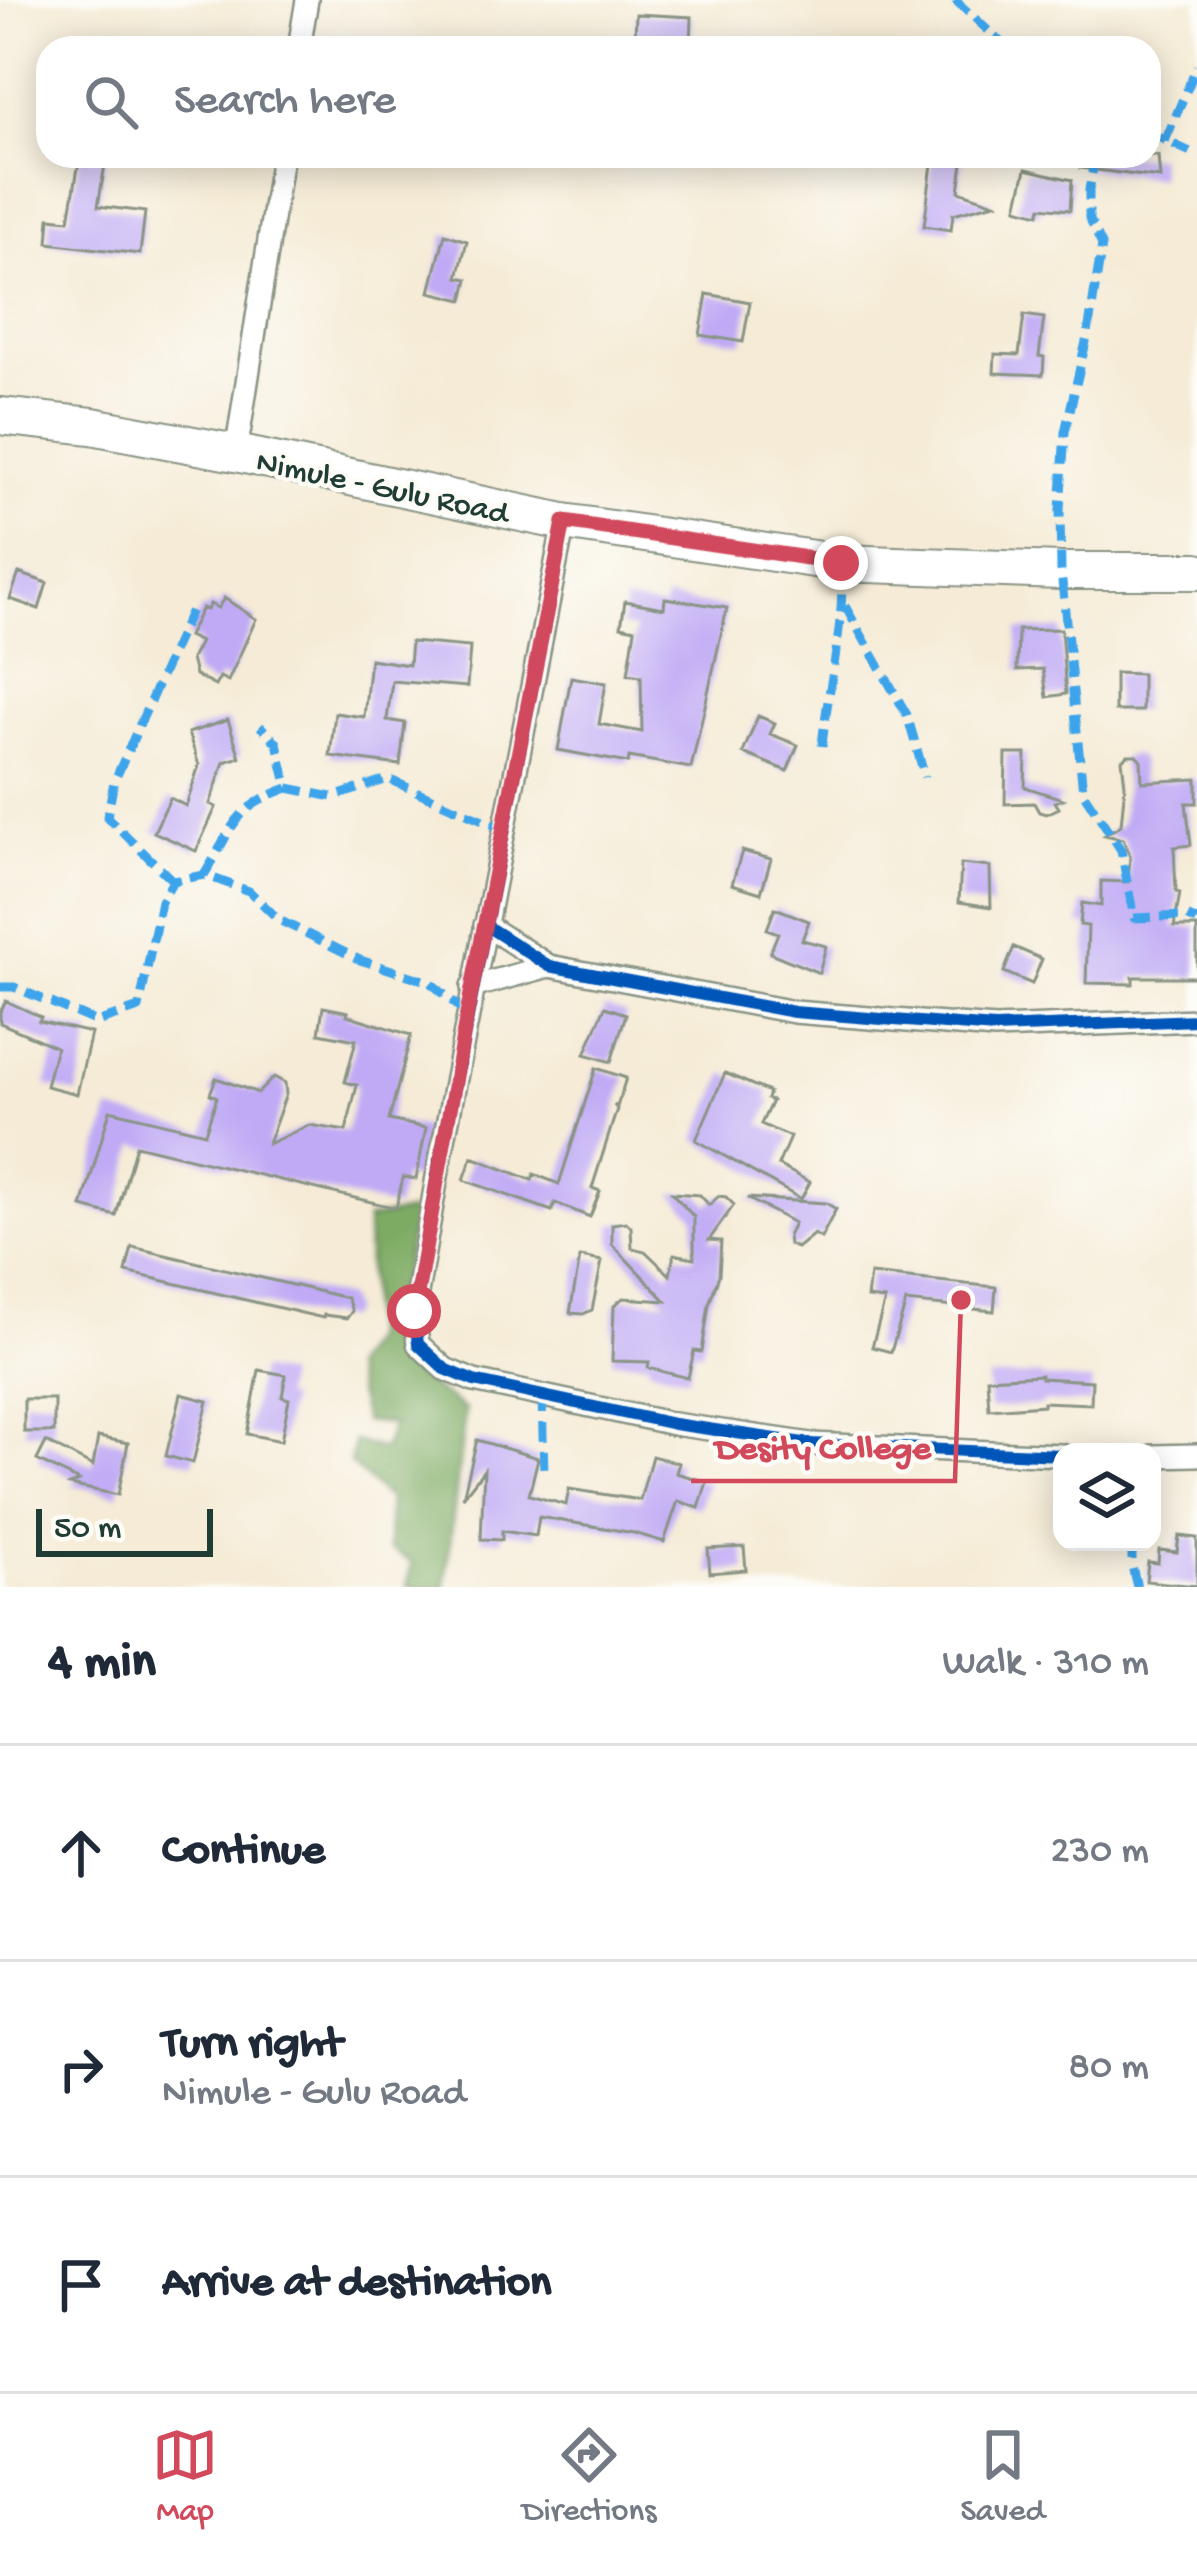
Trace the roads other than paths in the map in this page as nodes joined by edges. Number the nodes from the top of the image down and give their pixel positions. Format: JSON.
{"nodes":[{"id":1,"x":307,"y":0,"type":"edge"},
{"id":2,"x":301,"y":36,"type":"edge"},
{"id":3,"x":280,"y":168,"type":"edge"},
{"id":4,"x":0,"y":416,"type":"edge"},
{"id":5,"x":236,"y":452,"type":"junction"},
{"id":6,"x":564,"y":522,"type":"junction"},
{"id":7,"x":1197,"y":571,"type":"edge"},
{"id":8,"x":485,"y":925,"type":"junction"},
{"id":9,"x":549,"y":966,"type":"junction"},
{"id":10,"x":472,"y":987,"type":"junction"},
{"id":11,"x":1197,"y":1020,"type":"edge"},
{"id":12,"x":1053,"y":1455,"type":"edge"},
{"id":13,"x":1197,"y":1455,"type":"edge"},
{"id":14,"x":1161,"y":1456,"type":"edge"}],
"edges":[{"from":1,"to":2,"type":"street"},
{"from":3,"to":5,"type":"street"},
{"from":4,"to":5,"type":"main road","name":"Nimule - Gulu Road"},
{"from":5,"to":6,"type":"main road","name":"Nimule - Gulu Road"},
{"from":6,"to":7,"type":"main road","name":"Nimule - Gulu Road"},
{"from":6,"to":8,"type":"street"},
{"from":8,"to":9,"type":"street"},
{"from":8,"to":10,"type":"street"},
{"from":9,"to":10,"type":"street"},
{"from":9,"to":11,"type":"street"},
{"from":10,"to":12,"type":"street"},
{"from":13,"to":14,"type":"street"}]}
